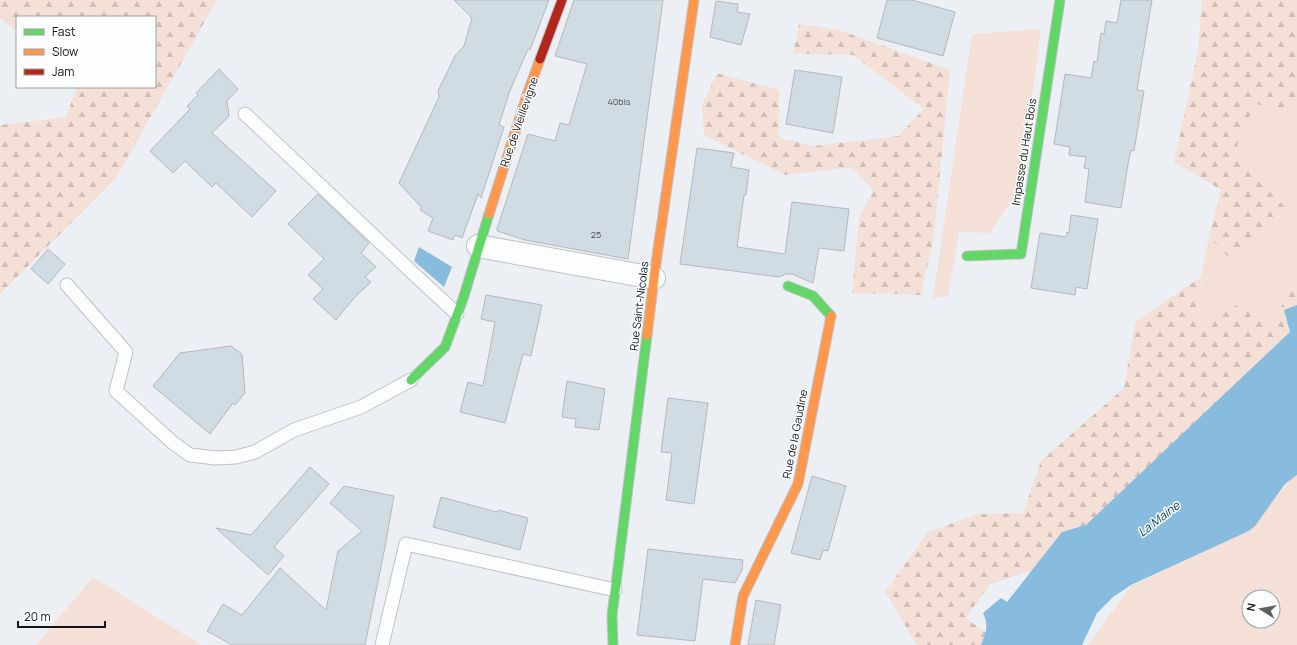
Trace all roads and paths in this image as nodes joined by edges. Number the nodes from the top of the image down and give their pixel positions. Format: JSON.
{"nodes":[{"id":1,"x":562,"y":0,"type":"edge"},
{"id":2,"x":694,"y":0,"type":"edge"},
{"id":3,"x":1060,"y":0,"type":"edge"},
{"id":4,"x":245,"y":114,"type":"dead end"},
{"id":5,"x":478,"y":246,"type":"junction"},
{"id":6,"x":967,"y":256,"type":"dead end"},
{"id":7,"x":654,"y":278,"type":"junction"},
{"id":8,"x":67,"y":285,"type":"dead end"},
{"id":9,"x":788,"y":286,"type":"dead end"},
{"id":10,"x":457,"y":314,"type":"junction"},
{"id":11,"x":411,"y":380,"type":"joint"},
{"id":12,"x":615,"y":590,"type":"junction"},
{"id":13,"x":612,"y":616,"type":"junction"},
{"id":14,"x":605,"y":631,"type":"dead end"},
{"id":15,"x":382,"y":645,"type":"edge"},
{"id":16,"x":613,"y":645,"type":"edge"},
{"id":17,"x":735,"y":645,"type":"edge"}],
"edges":[{"from":1,"to":5,"type":"street","name":"Rue de Vieillevigne"},
{"from":2,"to":7,"type":"street","name":"Rue Saint-Nicolas"},
{"from":3,"to":6,"type":"street","name":"Impasse du Haut Bois"},
{"from":4,"to":10,"type":"lane"},
{"from":5,"to":7,"type":"street"},
{"from":5,"to":10,"type":"street","name":"Rue de Vieillevigne"},
{"from":7,"to":12,"type":"street","name":"Rue Saint-Nicolas"},
{"from":8,"to":11,"type":"lane"},
{"from":9,"to":17,"type":"street","name":"Rue de la Gaudine"},
{"from":10,"to":11,"type":"street","name":"Rue de Vieillevigne"},
{"from":12,"to":13,"type":"street","name":"Rue Saint-Nicolas"},
{"from":12,"to":15,"type":"lane"},
{"from":13,"to":14,"type":"street","name":"Rue Saint-Nicolas"},
{"from":13,"to":16,"type":"street","name":"Rue Saint-Nicolas"}]}
